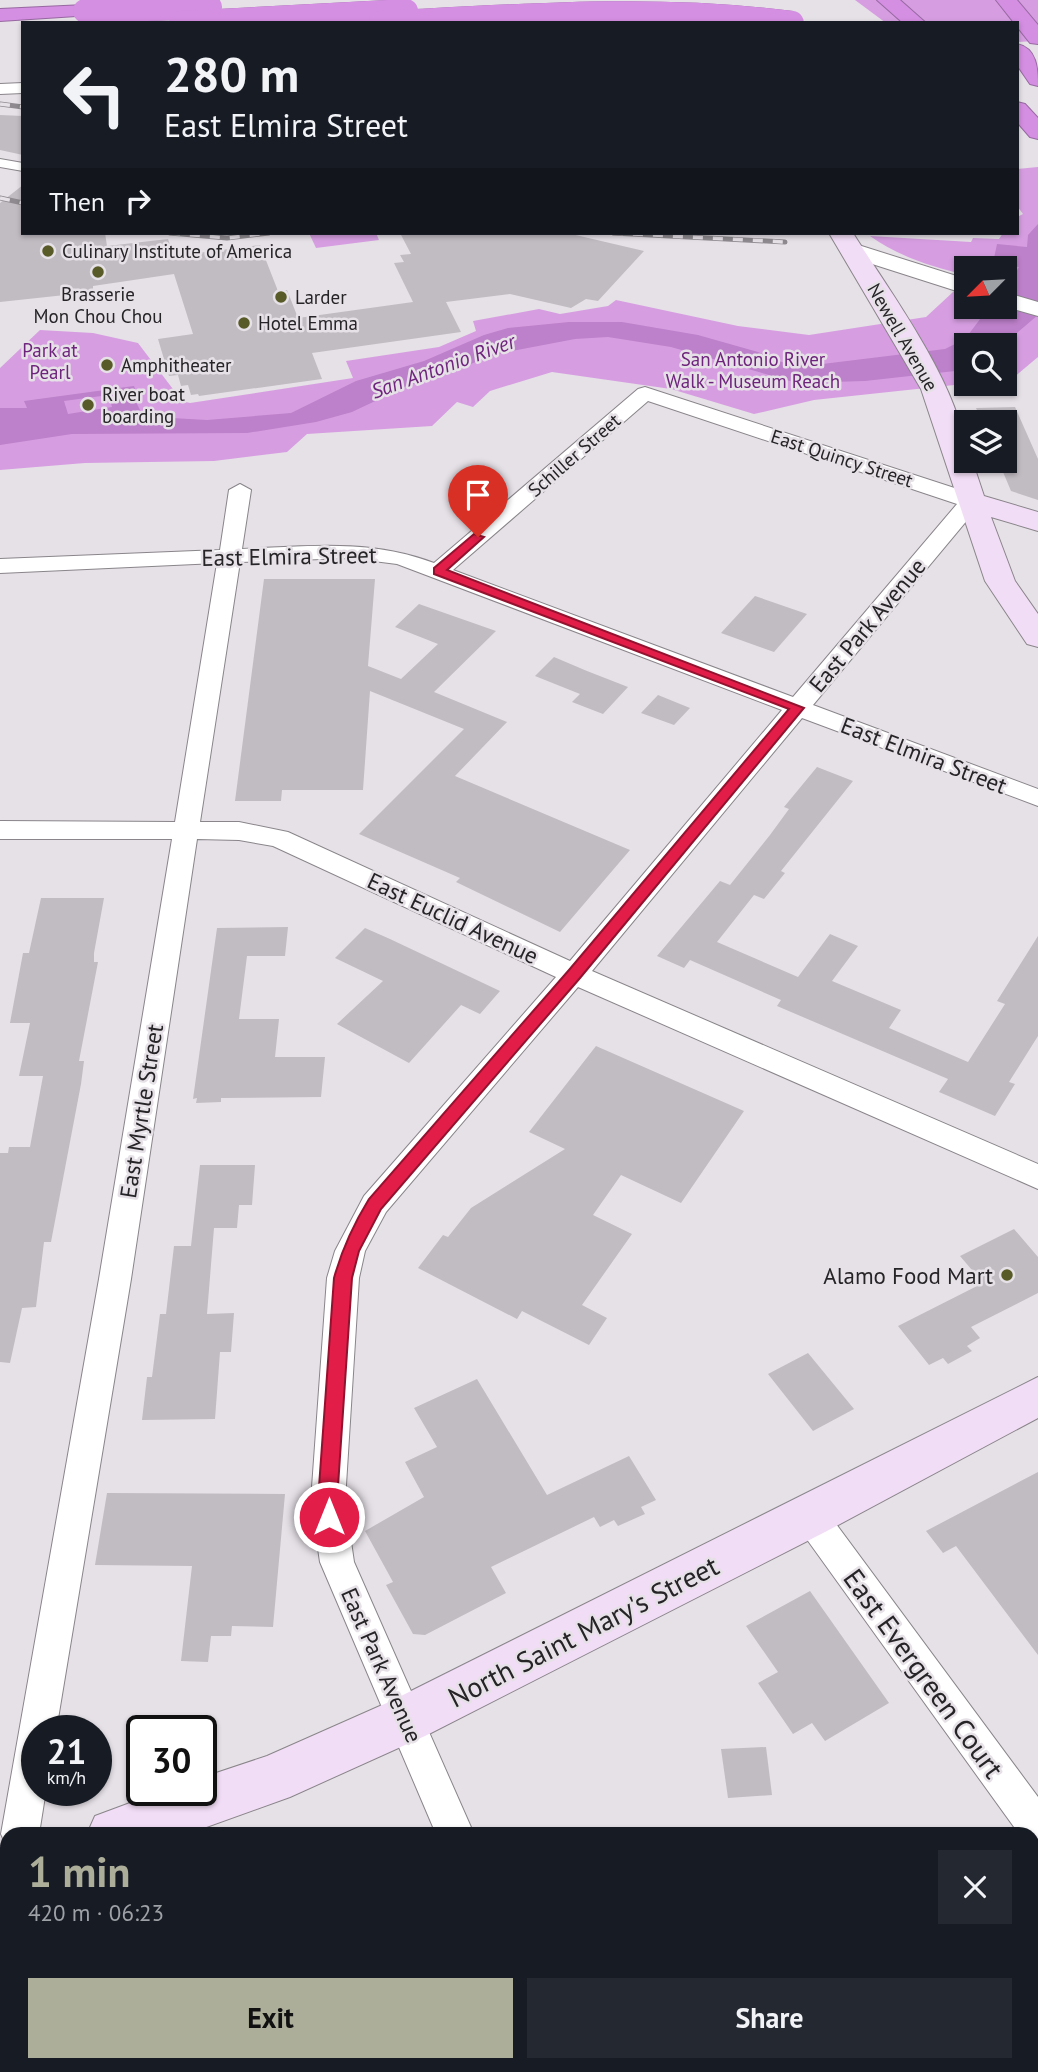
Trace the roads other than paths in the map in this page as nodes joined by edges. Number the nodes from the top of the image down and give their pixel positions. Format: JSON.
{"nodes":[{"id":1,"x":183,"y":0,"type":"edge"},
{"id":2,"x":207,"y":0,"type":"edge"},
{"id":3,"x":228,"y":0,"type":"edge"},
{"id":4,"x":334,"y":0,"type":"edge"},
{"id":5,"x":570,"y":0,"type":"edge"},
{"id":6,"x":674,"y":0,"type":"edge"},
{"id":7,"x":887,"y":0,"type":"edge"},
{"id":8,"x":1006,"y":0,"type":"edge"},
{"id":9,"x":85,"y":11,"type":"junction"},
{"id":10,"x":0,"y":15,"type":"edge"},
{"id":11,"x":188,"y":21,"type":"edge"},
{"id":12,"x":212,"y":21,"type":"edge"},
{"id":13,"x":215,"y":21,"type":"edge"},
{"id":14,"x":429,"y":21,"type":"edge"},
{"id":15,"x":701,"y":21,"type":"edge"},
{"id":16,"x":772,"y":21,"type":"edge"},
{"id":17,"x":913,"y":21,"type":"edge"},
{"id":18,"x":0,"y":34,"type":"edge"},
{"id":19,"x":21,"y":34,"type":"edge"},
{"id":20,"x":1038,"y":38,"type":"edge"},
{"id":21,"x":1019,"y":53,"type":"edge"},
{"id":22,"x":1038,"y":79,"type":"edge"},
{"id":23,"x":21,"y":88,"type":"edge"},
{"id":24,"x":0,"y":89,"type":"edge"},
{"id":25,"x":1019,"y":111,"type":"edge"},
{"id":26,"x":1019,"y":120,"type":"edge"},
{"id":27,"x":1038,"y":132,"type":"edge"},
{"id":28,"x":1038,"y":139,"type":"edge"},
{"id":29,"x":0,"y":163,"type":"edge"},
{"id":30,"x":21,"y":167,"type":"edge"},
{"id":31,"x":846,"y":241,"type":"edge"},
{"id":32,"x":954,"y":284,"type":"edge"},
{"id":33,"x":1017,"y":303,"type":"edge"},
{"id":34,"x":1038,"y":309,"type":"edge"},
{"id":35,"x":645,"y":393,"type":"joint"},
{"id":36,"x":240,"y":490,"type":"dead end"},
{"id":37,"x":971,"y":501,"type":"junction"},
{"id":38,"x":1038,"y":522,"type":"edge"},
{"id":39,"x":229,"y":556,"type":"junction"},
{"id":40,"x":0,"y":566,"type":"edge"},
{"id":41,"x":438,"y":571,"type":"junction"},
{"id":42,"x":1038,"y":637,"type":"edge"},
{"id":43,"x":797,"y":708,"type":"junction"},
{"id":44,"x":1038,"y":798,"type":"edge"},
{"id":45,"x":0,"y":830,"type":"edge"},
{"id":46,"x":184,"y":831,"type":"junction"},
{"id":47,"x":574,"y":974,"type":"junction"},
{"id":48,"x":1035,"y":1169,"type":"edge"},
{"id":49,"x":1038,"y":1396,"type":"edge"},
{"id":50,"x":810,"y":1516,"type":"junction"},
{"id":51,"x":41,"y":1715,"type":"edge"},
{"id":52,"x":407,"y":1719,"type":"junction"},
{"id":53,"x":25,"y":1806,"type":"edge"},
{"id":54,"x":21,"y":1827,"type":"edge"},
{"id":55,"x":133,"y":1827,"type":"edge"},
{"id":56,"x":452,"y":1827,"type":"edge"},
{"id":57,"x":1037,"y":1827,"type":"edge"}],
"edges":[{"from":1,"to":11,"type":"street"},
{"from":2,"to":12,"type":"street"},
{"from":3,"to":9,"type":"highway","bridge":true},
{"from":4,"to":9,"type":"highway","bridge":true},
{"from":5,"to":13,"type":"highway","bridge":true},
{"from":6,"to":15,"type":"main road"},
{"from":7,"to":17,"type":"highway"},
{"from":8,"to":20,"type":"highway"},
{"from":9,"to":10,"type":"highway"},
{"from":14,"to":16,"type":"highway","bridge":true},
{"from":18,"to":19,"type":"highway"},
{"from":21,"to":22,"type":"highway"},
{"from":23,"to":24,"type":"street"},
{"from":25,"to":27,"type":"highway"},
{"from":26,"to":28,"type":"highway"},
{"from":29,"to":30,"type":"street"},
{"from":31,"to":32,"type":"street"},
{"from":31,"to":37,"type":"main road","name":"Newell Avenue"},
{"from":33,"to":34,"type":"street"},
{"from":35,"to":37,"type":"street","name":"East Quincy Street"},
{"from":35,"to":41,"type":"street","name":"Schiller Street"},
{"from":36,"to":39,"type":"street","name":"East Myrtle Street"},
{"from":37,"to":38,"type":"main road","name":"East Quincy Street"},
{"from":37,"to":42,"type":"main road","name":"Newell Avenue"},
{"from":37,"to":43,"type":"street","name":"East Park Avenue"},
{"from":39,"to":40,"type":"street","name":"East Elmira Street"},
{"from":39,"to":41,"type":"street","name":"East Elmira Street"},
{"from":39,"to":46,"type":"street","name":"East Myrtle Street"},
{"from":41,"to":43,"type":"street","name":"East Elmira Street"},
{"from":43,"to":44,"type":"street","name":"East Elmira Street"},
{"from":43,"to":47,"type":"street","name":"East Park Avenue"},
{"from":45,"to":46,"type":"street","name":"East Euclid Avenue"},
{"from":46,"to":47,"type":"street","name":"East Euclid Avenue"},
{"from":46,"to":51,"type":"street","name":"East Myrtle Street"},
{"from":47,"to":48,"type":"street","name":"East Euclid Avenue"},
{"from":47,"to":52,"type":"street","name":"East Park Avenue"},
{"from":49,"to":50,"type":"main road","name":"North Saint Mary's Street"},
{"from":50,"to":52,"type":"main road","name":"North Saint Mary's Street"},
{"from":50,"to":57,"type":"street","name":"East Evergreen Court"},
{"from":52,"to":55,"type":"main road","name":"North Saint Mary's Street"},
{"from":52,"to":56,"type":"street","name":"East Park Avenue"},
{"from":53,"to":54,"type":"street"}]}
